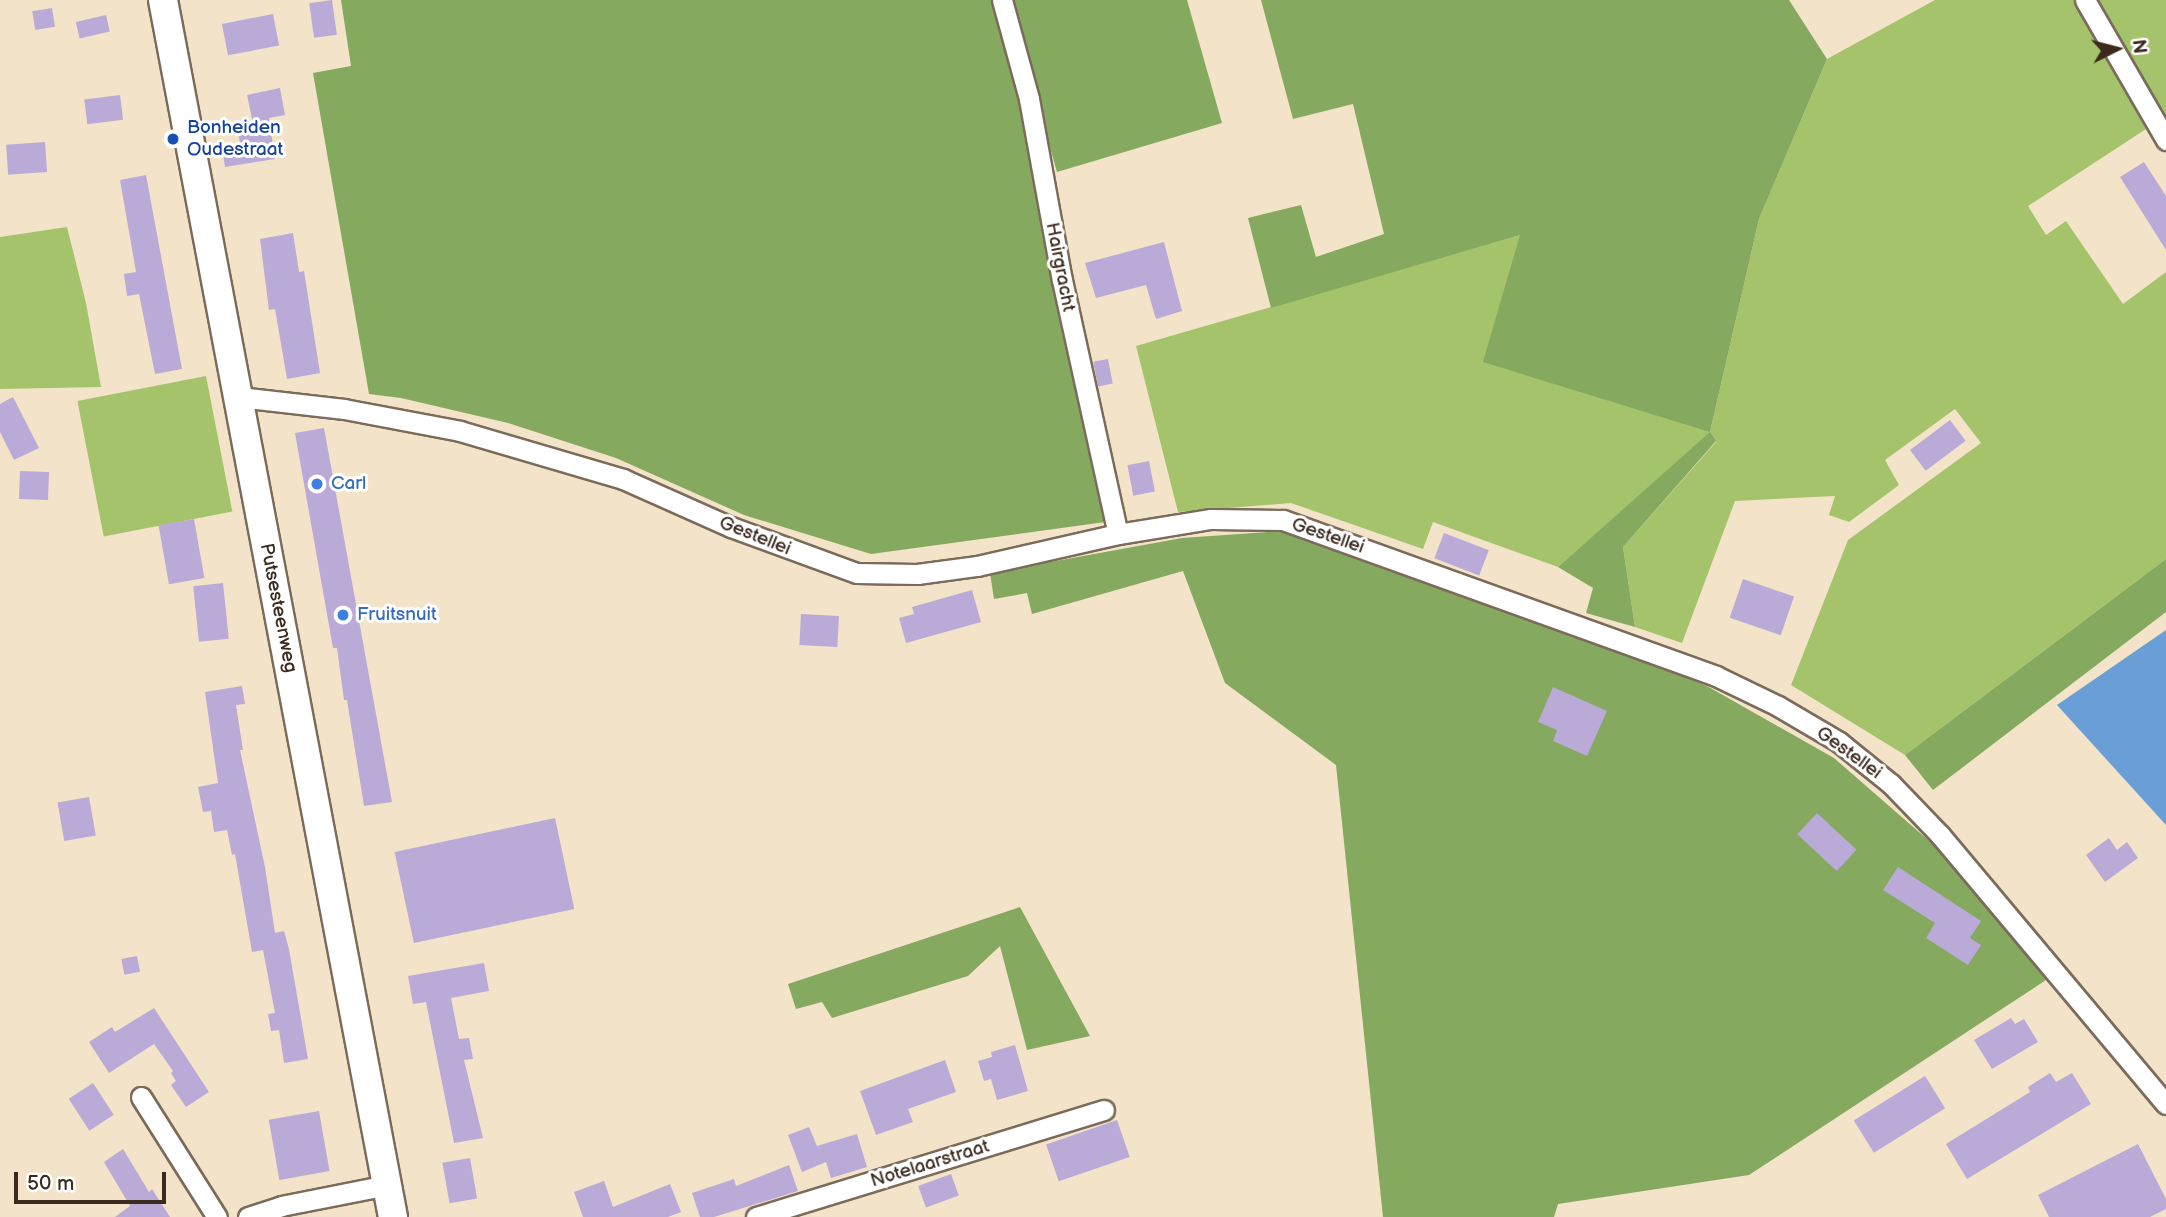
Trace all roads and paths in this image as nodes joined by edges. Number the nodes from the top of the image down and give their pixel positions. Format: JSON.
{"nodes":[{"id":1,"x":163,"y":0,"type":"edge"},
{"id":2,"x":1002,"y":0,"type":"edge"},
{"id":3,"x":2085,"y":0,"type":"edge"},
{"id":4,"x":2166,"y":140,"type":"edge"},
{"id":5,"x":239,"y":397,"type":"junction"},
{"id":6,"x":1118,"y":534,"type":"junction"},
{"id":7,"x":141,"y":1097,"type":"dead end"},
{"id":8,"x":2166,"y":1104,"type":"edge"},
{"id":9,"x":1104,"y":1110,"type":"dead end"},
{"id":10,"x":387,"y":1185,"type":"junction"},
{"id":11,"x":217,"y":1217,"type":"edge"},
{"id":12,"x":248,"y":1217,"type":"edge"},
{"id":13,"x":393,"y":1217,"type":"edge"},
{"id":14,"x":757,"y":1217,"type":"edge"}],
"edges":[{"from":1,"to":5,"type":"main road","name":"Putsesteenweg"},
{"from":2,"to":6,"type":"street","name":"Hairgracht"},
{"from":3,"to":4,"type":"street"},
{"from":5,"to":6,"type":"street","name":"Gestellei"},
{"from":5,"to":10,"type":"main road","name":"Putsesteenweg"},
{"from":6,"to":8,"type":"street","name":"Gestellei"},
{"from":7,"to":11,"type":"street"},
{"from":9,"to":14,"type":"street","name":"Notelaarstraat"},
{"from":10,"to":12,"type":"street"},
{"from":10,"to":13,"type":"main road","name":"Putsesteenweg"}]}
